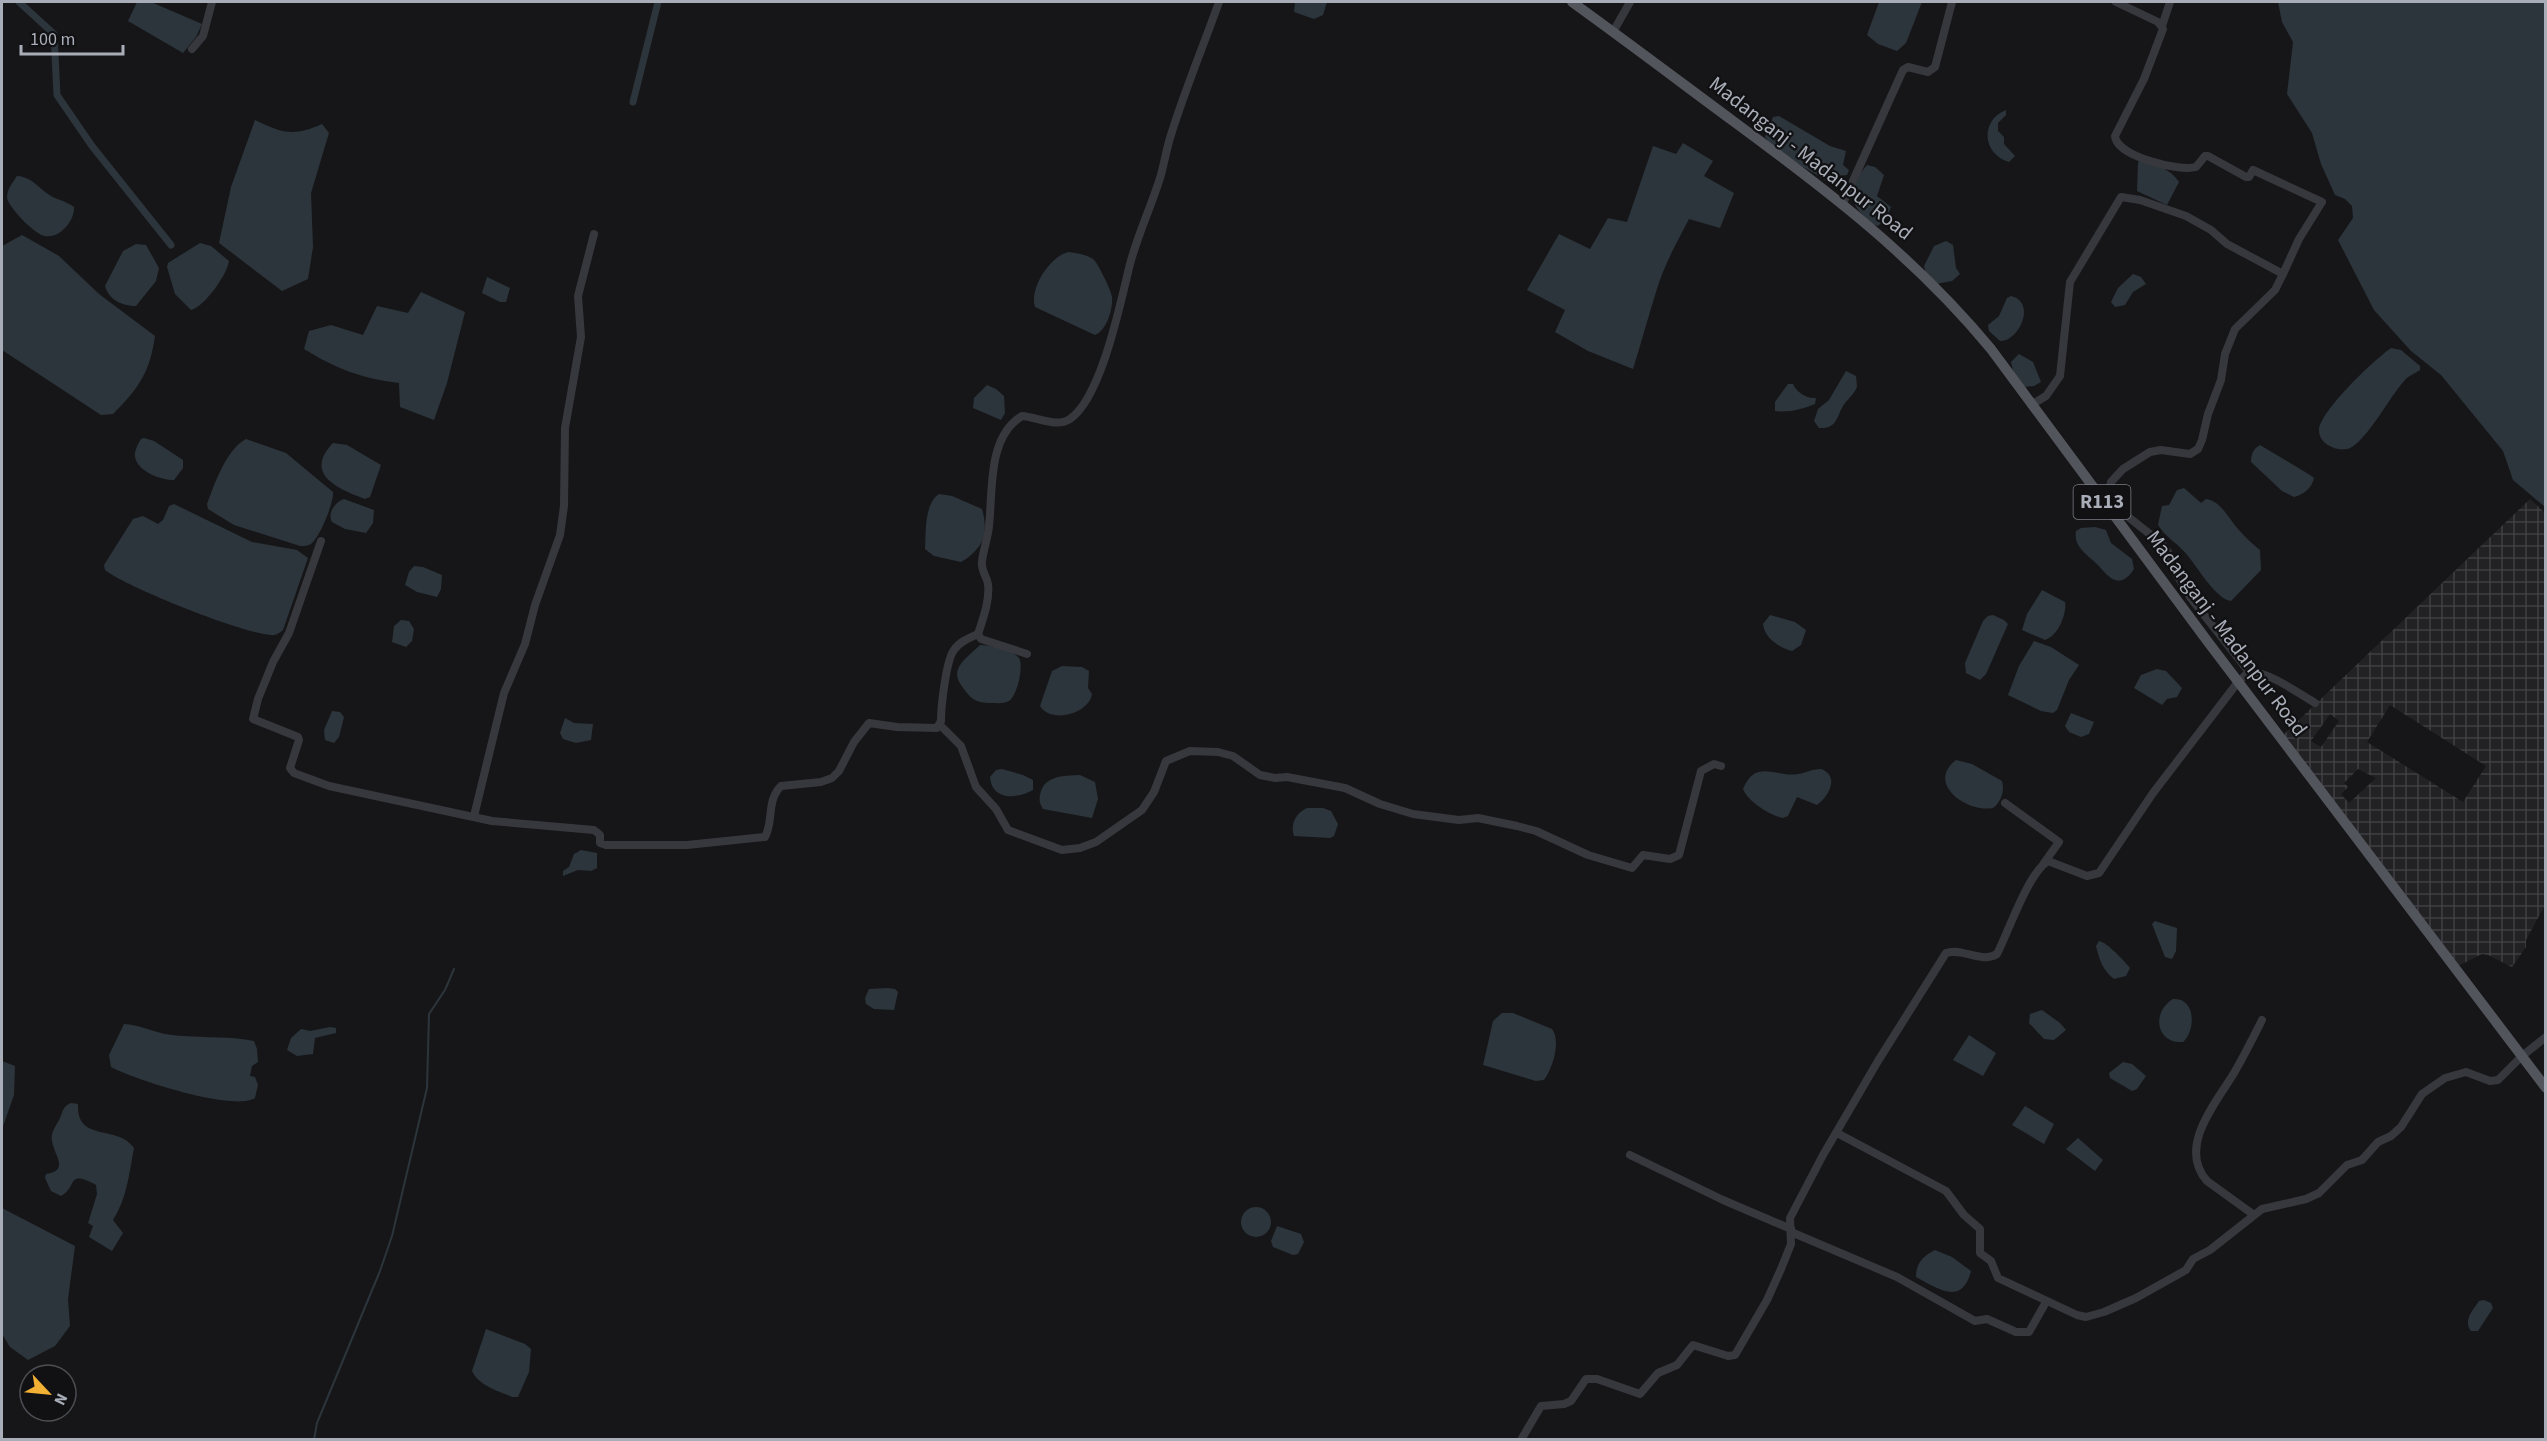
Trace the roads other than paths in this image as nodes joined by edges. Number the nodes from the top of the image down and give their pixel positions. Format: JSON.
{"nodes":[{"id":1,"x":212,"y":2,"type":"edge"},
{"id":2,"x":1219,"y":2,"type":"edge"},
{"id":3,"x":1572,"y":2,"type":"edge"},
{"id":4,"x":1630,"y":2,"type":"edge"},
{"id":5,"x":1952,"y":2,"type":"edge"},
{"id":6,"x":2116,"y":2,"type":"edge"},
{"id":7,"x":2170,"y":2,"type":"edge"},
{"id":8,"x":2162,"y":26,"type":"junction"},
{"id":9,"x":1613,"y":32,"type":"junction"},
{"id":10,"x":192,"y":49,"type":"dead end"},
{"id":11,"x":1843,"y":203,"type":"junction"},
{"id":12,"x":594,"y":234,"type":"dead end"},
{"id":13,"x":2283,"y":274,"type":"junction"},
{"id":14,"x":2031,"y":405,"type":"junction"},
{"id":15,"x":321,"y":541,"type":"dead end"},
{"id":16,"x":978,"y":634,"type":"junction"},
{"id":17,"x":1028,"y":654,"type":"dead end"},
{"id":18,"x":2248,"y":672,"type":"junction"},
{"id":19,"x":2238,"y":682,"type":"junction"},
{"id":20,"x":2314,"y":703,"type":"dead end"},
{"id":21,"x":940,"y":725,"type":"junction"},
{"id":22,"x":1721,"y":766,"type":"dead end"},
{"id":23,"x":2005,"y":803,"type":"dead end"},
{"id":24,"x":474,"y":816,"type":"junction"},
{"id":25,"x":2044,"y":864,"type":"junction"},
{"id":26,"x":2262,"y":1020,"type":"dead end"},
{"id":27,"x":2546,"y":1037,"type":"edge"},
{"id":28,"x":2522,"y":1056,"type":"junction"},
{"id":29,"x":2546,"y":1088,"type":"edge"},
{"id":30,"x":1837,"y":1133,"type":"junction"},
{"id":31,"x":1630,"y":1155,"type":"dead end"},
{"id":32,"x":2254,"y":1215,"type":"junction"},
{"id":33,"x":1791,"y":1231,"type":"junction"},
{"id":34,"x":2046,"y":1302,"type":"junction"},
{"id":35,"x":1521,"y":1440,"type":"edge"}],
"edges":[{"from":1,"to":10,"type":"street"},
{"from":2,"to":16,"type":"street"},
{"from":3,"to":9,"type":"main road","name":"Madanganj - Madanpur Road","number":"R113"},
{"from":4,"to":9,"type":"street"},
{"from":5,"to":11,"type":"street"},
{"from":6,"to":8,"type":"street"},
{"from":7,"to":8,"type":"street"},
{"from":8,"to":13,"type":"street"},
{"from":9,"to":11,"type":"main road","name":"Madanganj - Madanpur Road","number":"R113"},
{"from":11,"to":14,"type":"main road","name":"Madanganj - Madanpur Road","number":"R113"},
{"from":12,"to":24,"type":"street"},
{"from":13,"to":14,"type":"street"},
{"from":13,"to":18,"type":"street"},
{"from":14,"to":19,"type":"main road","name":"Madanganj - Madanpur Road","number":"R113"},
{"from":15,"to":24,"type":"street"},
{"from":16,"to":17,"type":"street"},
{"from":16,"to":21,"type":"street"},
{"from":18,"to":19,"type":"street"},
{"from":18,"to":20,"type":"street"},
{"from":19,"to":25,"type":"street"},
{"from":19,"to":28,"type":"main road","name":"Madanganj - Madanpur Road","number":"R113"},
{"from":21,"to":22,"type":"street"},
{"from":21,"to":24,"type":"street"},
{"from":23,"to":25,"type":"street"},
{"from":25,"to":30,"type":"street"},
{"from":26,"to":32,"type":"street"},
{"from":27,"to":28,"type":"street"},
{"from":28,"to":29,"type":"main road","name":"Madanganj - Madanpur Road","number":"R113"},
{"from":28,"to":32,"type":"street"},
{"from":30,"to":33,"type":"street"},
{"from":30,"to":34,"type":"street"},
{"from":31,"to":33,"type":"street"},
{"from":32,"to":34,"type":"street"},
{"from":33,"to":34,"type":"street"},
{"from":33,"to":35,"type":"street"}]}
